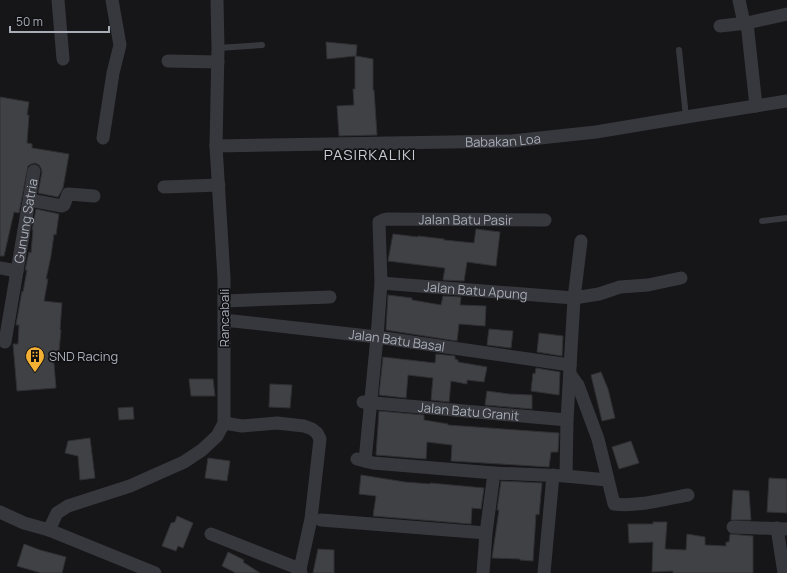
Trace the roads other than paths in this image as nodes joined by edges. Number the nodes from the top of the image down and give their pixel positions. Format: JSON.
{"nodes":[{"id":1,"x":58,"y":0,"type":"edge"},
{"id":2,"x":112,"y":0,"type":"edge"},
{"id":3,"x":217,"y":0,"type":"edge"},
{"id":4,"x":739,"y":0,"type":"edge"},
{"id":5,"x":787,"y":14,"type":"edge"},
{"id":6,"x":746,"y":23,"type":"junction"},
{"id":7,"x":720,"y":26,"type":"dead end"},
{"id":8,"x":262,"y":45,"type":"dead end"},
{"id":9,"x":218,"y":48,"type":"junction"},
{"id":10,"x":679,"y":50,"type":"dead end"},
{"id":11,"x":62,"y":59,"type":"dead end"},
{"id":12,"x":168,"y":61,"type":"dead end"},
{"id":13,"x":218,"y":62,"type":"junction"},
{"id":14,"x":787,"y":101,"type":"edge"},
{"id":15,"x":756,"y":106,"type":"junction"},
{"id":16,"x":686,"y":117,"type":"junction"},
{"id":17,"x":103,"y":138,"type":"dead end"},
{"id":18,"x":216,"y":146,"type":"junction"},
{"id":19,"x":34,"y":171,"type":"dead end"},
{"id":20,"x":218,"y":185,"type":"junction"},
{"id":21,"x":164,"y":187,"type":"dead end"},
{"id":22,"x":94,"y":196,"type":"dead end"},
{"id":23,"x":30,"y":200,"type":"junction"},
{"id":24,"x":787,"y":218,"type":"edge"},
{"id":25,"x":544,"y":220,"type":"dead end"},
{"id":26,"x":762,"y":221,"type":"dead end"},
{"id":27,"x":581,"y":241,"type":"dead end"},
{"id":28,"x":0,"y":268,"type":"edge"},
{"id":29,"x":17,"y":271,"type":"junction"},
{"id":30,"x":682,"y":278,"type":"dead end"},
{"id":31,"x":381,"y":283,"type":"junction"},
{"id":32,"x":330,"y":297,"type":"dead end"},
{"id":33,"x":572,"y":298,"type":"junction"},
{"id":34,"x":224,"y":301,"type":"junction"},
{"id":35,"x":224,"y":320,"type":"junction"},
{"id":36,"x":373,"y":337,"type":"junction"},
{"id":37,"x":5,"y":342,"type":"dead end"},
{"id":38,"x":570,"y":370,"type":"junction"},
{"id":39,"x":367,"y":402,"type":"junction"},
{"id":40,"x":566,"y":420,"type":"junction"},
{"id":41,"x":224,"y":423,"type":"junction"},
{"id":42,"x":494,"y":473,"type":"junction"},
{"id":43,"x":559,"y":476,"type":"junction"},
{"id":44,"x":607,"y":480,"type":"junction"},
{"id":45,"x":688,"y":495,"type":"dead end"},
{"id":46,"x":0,"y":512,"type":"edge"},
{"id":47,"x":321,"y":520,"type":"dead end"},
{"id":48,"x":734,"y":527,"type":"dead end"},
{"id":49,"x":782,"y":528,"type":"edge"},
{"id":50,"x":48,"y":530,"type":"junction"},
{"id":51,"x":486,"y":533,"type":"junction"},
{"id":52,"x":211,"y":534,"type":"dead end"},
{"id":53,"x":301,"y":571,"type":"edge"},
{"id":54,"x":155,"y":573,"type":"edge"},
{"id":55,"x":483,"y":573,"type":"edge"},
{"id":56,"x":544,"y":573,"type":"edge"},
{"id":57,"x":784,"y":573,"type":"edge"}],
"edges":[{"from":1,"to":11,"type":"street"},
{"from":2,"to":17,"type":"street"},
{"from":3,"to":9,"type":"street","name":"Rancabali"},
{"from":4,"to":6,"type":"street"},
{"from":5,"to":6,"type":"street"},
{"from":6,"to":7,"type":"street"},
{"from":6,"to":15,"type":"street"},
{"from":8,"to":9,"type":"lane"},
{"from":9,"to":13,"type":"street","name":"Rancabali"},
{"from":10,"to":16,"type":"lane"},
{"from":12,"to":13,"type":"street"},
{"from":13,"to":18,"type":"street","name":"Rancabali"},
{"from":14,"to":15,"type":"street","name":"Babakan Loa"},
{"from":15,"to":16,"type":"street","name":"Babakan Loa"},
{"from":16,"to":18,"type":"street","name":"Babakan Loa"},
{"from":18,"to":20,"type":"street","name":"Rancabali"},
{"from":19,"to":23,"type":"street","name":"Gunung Satria"},
{"from":20,"to":21,"type":"street"},
{"from":20,"to":34,"type":"street","name":"Rancabali"},
{"from":22,"to":23,"type":"street"},
{"from":23,"to":29,"type":"street","name":"Gunung Satria"},
{"from":24,"to":26,"type":"lane"},
{"from":25,"to":31,"type":"street","name":"Jalan Batu Pasir"},
{"from":27,"to":33,"type":"street"},
{"from":28,"to":29,"type":"street","name":"Gunung Satria"},
{"from":29,"to":37,"type":"street","name":"Gunung Satria"},
{"from":30,"to":33,"type":"street","name":"Jalan Batu Apung"},
{"from":31,"to":33,"type":"street","name":"Jalan Batu Apung"},
{"from":31,"to":36,"type":"street"},
{"from":32,"to":34,"type":"street"},
{"from":33,"to":38,"type":"street"},
{"from":34,"to":35,"type":"street","name":"Rancabali"},
{"from":35,"to":36,"type":"street","name":"Jalan Batu Basal"},
{"from":35,"to":41,"type":"street","name":"Rancabali"},
{"from":36,"to":38,"type":"street","name":"Jalan Batu Basal"},
{"from":36,"to":39,"type":"street"},
{"from":38,"to":40,"type":"street"},
{"from":38,"to":44,"type":"street"},
{"from":39,"to":40,"type":"street","name":"Jalan Batu Granit"},
{"from":39,"to":42,"type":"street"},
{"from":40,"to":43,"type":"street"},
{"from":41,"to":50,"type":"street"},
{"from":41,"to":53,"type":"street"},
{"from":42,"to":43,"type":"street"},
{"from":42,"to":51,"type":"street"},
{"from":43,"to":44,"type":"street"},
{"from":43,"to":56,"type":"street"},
{"from":44,"to":45,"type":"street"},
{"from":46,"to":50,"type":"street"},
{"from":47,"to":51,"type":"street"},
{"from":48,"to":49,"type":"street"},
{"from":49,"to":57,"type":"street"},
{"from":50,"to":54,"type":"street"},
{"from":51,"to":55,"type":"street"},
{"from":52,"to":53,"type":"street"}]}
